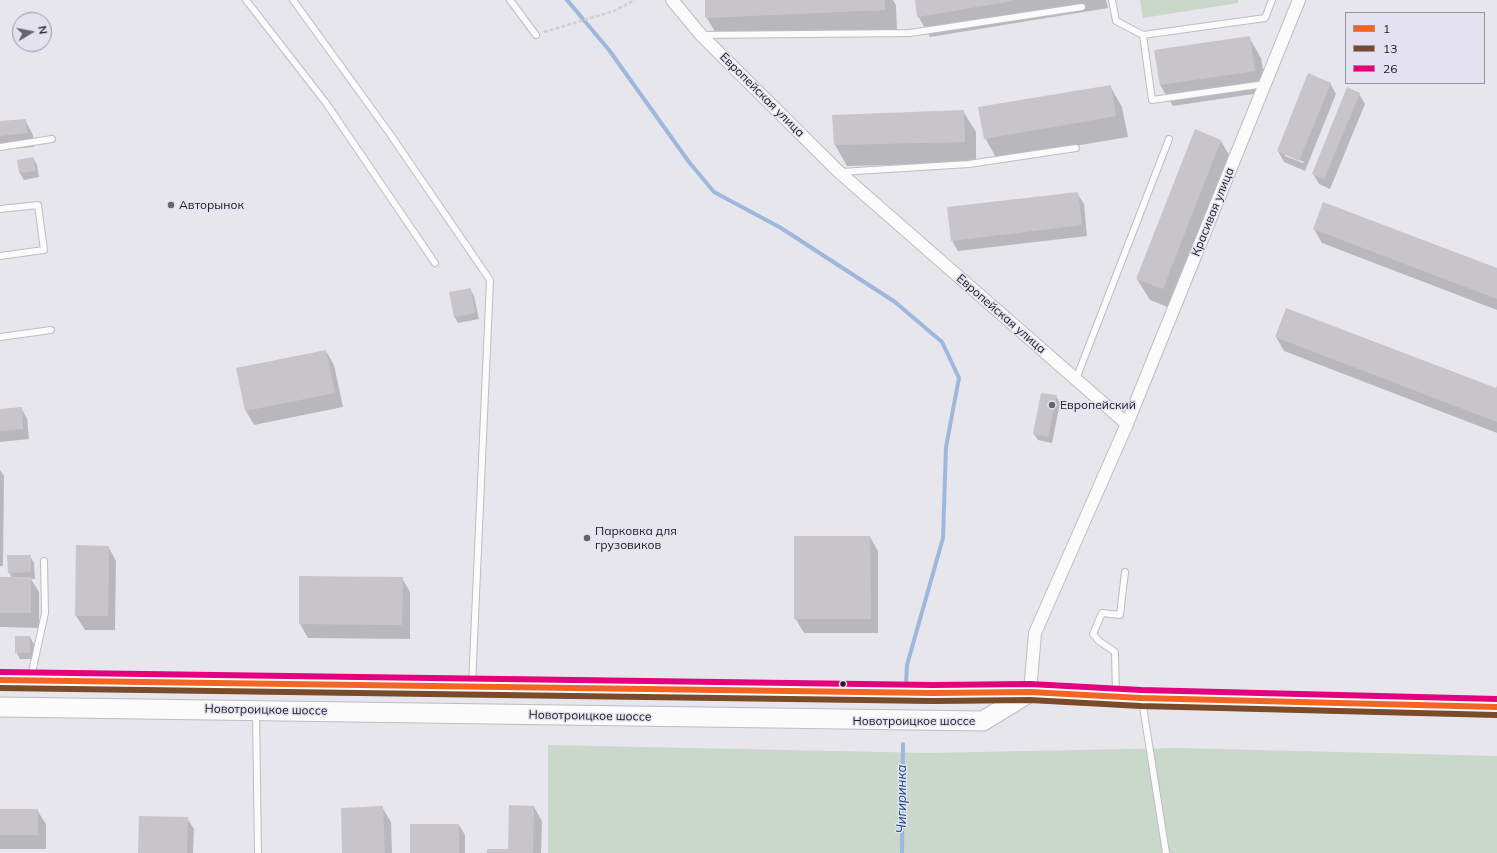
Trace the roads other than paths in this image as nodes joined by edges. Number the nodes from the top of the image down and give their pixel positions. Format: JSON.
{"nodes":[{"id":1,"x":246,"y":0,"type":"edge"},
{"id":2,"x":293,"y":0,"type":"edge"},
{"id":3,"x":510,"y":0,"type":"edge"},
{"id":4,"x":672,"y":0,"type":"edge"},
{"id":5,"x":1112,"y":0,"type":"edge"},
{"id":6,"x":1272,"y":0,"type":"edge"},
{"id":7,"x":1299,"y":0,"type":"edge"},
{"id":8,"x":1082,"y":7,"type":"dead end"},
{"id":9,"x":536,"y":34,"type":"road end"},
{"id":10,"x":701,"y":35,"type":"junction"},
{"id":11,"x":1143,"y":35,"type":"junction"},
{"id":12,"x":1265,"y":84,"type":"junction"},
{"id":13,"x":52,"y":139,"type":"dead end"},
{"id":14,"x":1169,"y":139,"type":"dead end"},
{"id":15,"x":0,"y":147,"type":"edge"},
{"id":16,"x":1076,"y":148,"type":"dead end"},
{"id":17,"x":839,"y":172,"type":"junction"},
{"id":18,"x":0,"y":209,"type":"edge"},
{"id":19,"x":0,"y":256,"type":"edge"},
{"id":20,"x":435,"y":263,"type":"dead end"},
{"id":21,"x":51,"y":330,"type":"dead end"},
{"id":22,"x":0,"y":337,"type":"edge"},
{"id":23,"x":1076,"y":379,"type":"junction"},
{"id":24,"x":1127,"y":424,"type":"junction"},
{"id":25,"x":44,"y":560,"type":"dead end"},
{"id":26,"x":1125,"y":572,"type":"dead end"},
{"id":27,"x":0,"y":680,"type":"edge"},
{"id":28,"x":30,"y":681,"type":"junction"},
{"id":29,"x":472,"y":687,"type":"junction"},
{"id":30,"x":1030,"y":692,"type":"junction"},
{"id":31,"x":1116,"y":697,"type":"junction"},
{"id":32,"x":1141,"y":698,"type":"junction"},
{"id":33,"x":0,"y":707,"type":"edge"},
{"id":34,"x":1497,"y":707,"type":"edge"},
{"id":35,"x":256,"y":710,"type":"junction"},
{"id":36,"x":258,"y":853,"type":"edge"},
{"id":37,"x":1166,"y":853,"type":"edge"}],
"edges":[{"from":1,"to":20,"type":"lane"},
{"from":2,"to":29,"type":"lane"},
{"from":3,"to":9,"type":"lane"},
{"from":4,"to":10,"type":"street","name":"Европейская улица"},
{"from":5,"to":11,"type":"lane"},
{"from":6,"to":11,"type":"lane"},
{"from":7,"to":12,"type":"street","name":"Красивая улица"},
{"from":8,"to":10,"type":"lane"},
{"from":10,"to":17,"type":"street","name":"Европейская улица"},
{"from":11,"to":12,"type":"lane"},
{"from":12,"to":24,"type":"street","name":"Красивая улица"},
{"from":13,"to":15,"type":"lane"},
{"from":14,"to":23,"type":"lane"},
{"from":16,"to":17,"type":"lane"},
{"from":17,"to":23,"type":"street","name":"Европейская улица"},
{"from":18,"to":19,"type":"lane"},
{"from":21,"to":22,"type":"lane"},
{"from":23,"to":24,"type":"street","name":"Европейская улица"},
{"from":24,"to":30,"type":"street"},
{"from":25,"to":28,"type":"lane"},
{"from":26,"to":31,"type":"lane"},
{"from":27,"to":28,"type":"main road"},
{"from":28,"to":29,"type":"main road"},
{"from":29,"to":30,"type":"main road"},
{"from":30,"to":31,"type":"main road"},
{"from":30,"to":35,"type":"main road","name":"Новотроицкое шоссе"},
{"from":31,"to":32,"type":"main road"},
{"from":32,"to":34,"type":"main road"},
{"from":32,"to":37,"type":"lane"},
{"from":33,"to":35,"type":"main road","name":"Новотроицкое шоссе"},
{"from":35,"to":36,"type":"lane"}]}
